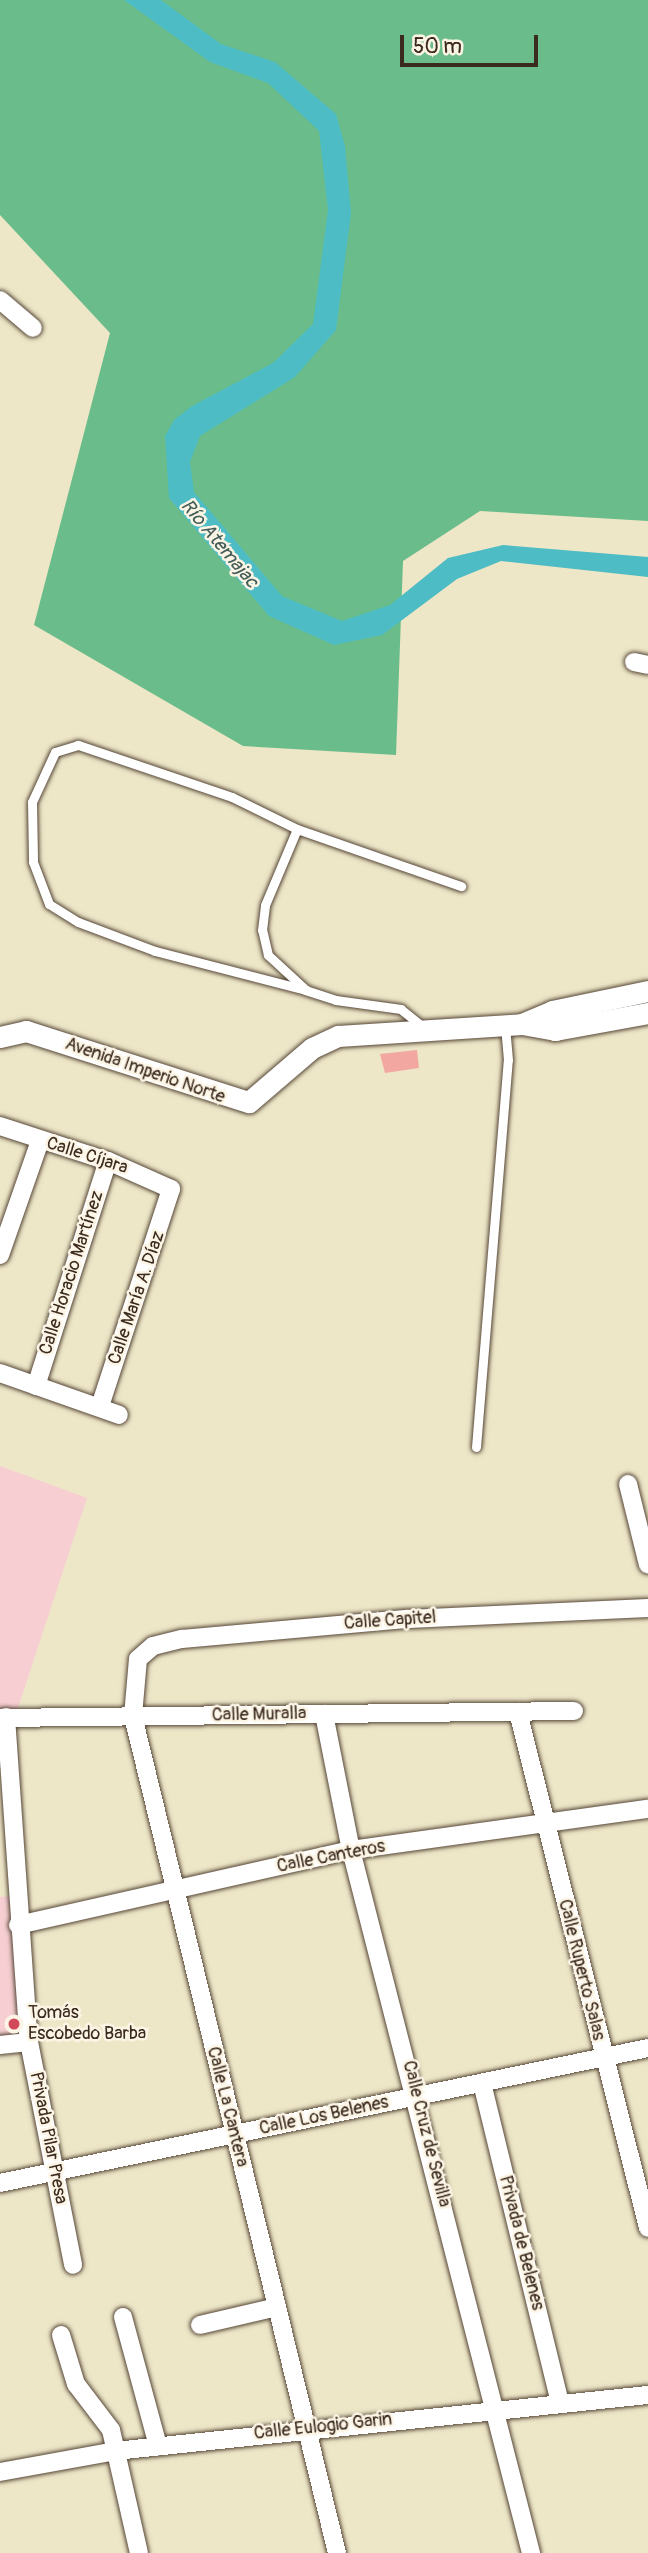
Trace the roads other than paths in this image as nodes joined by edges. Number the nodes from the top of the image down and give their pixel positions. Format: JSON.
{"nodes":[{"id":1,"x":0,"y":300,"type":"edge"},
{"id":2,"x":33,"y":328,"type":"dead end"},
{"id":3,"x":297,"y":830,"type":"junction"},
{"id":4,"x":461,"y":886,"type":"dead end"},
{"id":5,"x":306,"y":990,"type":"junction"},
{"id":6,"x":648,"y":991,"type":"edge"},
{"id":7,"x":648,"y":1013,"type":"edge"},
{"id":8,"x":513,"y":1026,"type":"junction"},
{"id":9,"x":425,"y":1028,"type":"junction"},
{"id":10,"x":0,"y":1037,"type":"edge"},
{"id":11,"x":0,"y":1126,"type":"edge"},
{"id":12,"x":40,"y":1140,"type":"junction"},
{"id":13,"x":108,"y":1161,"type":"junction"},
{"id":14,"x":171,"y":1189,"type":"joint"},
{"id":15,"x":0,"y":1255,"type":"edge"},
{"id":16,"x":0,"y":1373,"type":"edge"},
{"id":17,"x":36,"y":1385,"type":"junction"},
{"id":18,"x":100,"y":1406,"type":"junction"},
{"id":19,"x":119,"y":1415,"type":"dead end"},
{"id":20,"x":476,"y":1447,"type":"dead end"},
{"id":21,"x":628,"y":1484,"type":"dead end"},
{"id":22,"x":648,"y":1565,"type":"edge"},
{"id":23,"x":648,"y":1608,"type":"edge"},
{"id":24,"x":138,"y":1659,"type":"joint"},
{"id":25,"x":518,"y":1712,"type":"junction"},
{"id":26,"x":574,"y":1712,"type":"dead end"},
{"id":27,"x":324,"y":1714,"type":"junction"},
{"id":28,"x":133,"y":1716,"type":"junction"},
{"id":29,"x":3,"y":1717,"type":"edge"},
{"id":30,"x":648,"y":1809,"type":"edge"},
{"id":31,"x":545,"y":1823,"type":"junction"},
{"id":32,"x":351,"y":1850,"type":"junction"},
{"id":33,"x":7,"y":1876,"type":"edge"},
{"id":34,"x":175,"y":1890,"type":"junction"},
{"id":35,"x":18,"y":1925,"type":"junction"},
{"id":36,"x":29,"y":2042,"type":"junction"},
{"id":37,"x":0,"y":2045,"type":"edge"},
{"id":38,"x":648,"y":2048,"type":"edge"},
{"id":39,"x":603,"y":2058,"type":"junction"},
{"id":40,"x":482,"y":2083,"type":"junction"},
{"id":41,"x":416,"y":2097,"type":"junction"},
{"id":42,"x":234,"y":2135,"type":"junction"},
{"id":43,"x":55,"y":2172,"type":"junction"},
{"id":44,"x":0,"y":2183,"type":"edge"},
{"id":45,"x":648,"y":2228,"type":"edge"},
{"id":46,"x":73,"y":2265,"type":"dead end"},
{"id":47,"x":277,"y":2307,"type":"junction"},
{"id":48,"x":124,"y":2317,"type":"dead end"},
{"id":49,"x":200,"y":2325,"type":"dead end"},
{"id":50,"x":61,"y":2335,"type":"dead end"},
{"id":51,"x":648,"y":2395,"type":"edge"},
{"id":52,"x":560,"y":2404,"type":"junction"},
{"id":53,"x":496,"y":2409,"type":"junction"},
{"id":54,"x":307,"y":2429,"type":"junction"},
{"id":55,"x":158,"y":2446,"type":"junction"},
{"id":56,"x":115,"y":2451,"type":"junction"},
{"id":57,"x":0,"y":2472,"type":"edge"},
{"id":58,"x":139,"y":2553,"type":"edge"},
{"id":59,"x":337,"y":2553,"type":"edge"},
{"id":60,"x":531,"y":2553,"type":"edge"}],
"edges":[{"from":1,"to":2,"type":"street"},
{"from":3,"to":4,"type":"lane"},
{"from":3,"to":5,"type":"lane"},
{"from":3,"to":5,"type":"lane"},
{"from":5,"to":9,"type":"lane"},
{"from":6,"to":8,"type":"street"},
{"from":7,"to":8,"type":"street"},
{"from":8,"to":9,"type":"street","name":"Avenida Imperio Norte"},
{"from":8,"to":20,"type":"lane"},
{"from":9,"to":10,"type":"street","name":"Avenida Imperio Norte"},
{"from":11,"to":12,"type":"street","name":"Calle Cíjara"},
{"from":12,"to":13,"type":"street","name":"Calle Cíjara"},
{"from":12,"to":15,"type":"street"},
{"from":13,"to":14,"type":"street","name":"Calle Cíjara"},
{"from":13,"to":17,"type":"street","name":"Calle Horacio Martínez"},
{"from":14,"to":18,"type":"street","name":"Calle María A. Díaz"},
{"from":16,"to":17,"type":"street"},
{"from":17,"to":18,"type":"street"},
{"from":18,"to":19,"type":"street"},
{"from":21,"to":22,"type":"street"},
{"from":23,"to":24,"type":"street","name":"Calle Capitel"},
{"from":24,"to":28,"type":"street","name":"Calle La Cantera"},
{"from":25,"to":26,"type":"street","name":"Calle Muralla"},
{"from":25,"to":27,"type":"street","name":"Calle Muralla"},
{"from":25,"to":31,"type":"street","name":"Calle Ruperto Salas"},
{"from":27,"to":28,"type":"street","name":"Calle Muralla"},
{"from":27,"to":32,"type":"street","name":"Calle Cruz de Sevilla"},
{"from":28,"to":29,"type":"street","name":"Calle Muralla"},
{"from":28,"to":34,"type":"street","name":"Calle La Cantera"},
{"from":29,"to":33,"type":"street","name":"Privada Pilar Presa"},
{"from":30,"to":31,"type":"street","name":"Calle Canteros"},
{"from":31,"to":32,"type":"street","name":"Calle Canteros"},
{"from":31,"to":39,"type":"street","name":"Calle Ruperto Salas"},
{"from":32,"to":34,"type":"street","name":"Calle Canteros"},
{"from":32,"to":41,"type":"street","name":"Calle Cruz de Sevilla"},
{"from":33,"to":35,"type":"street","name":"Privada Pilar Presa"},
{"from":34,"to":35,"type":"street","name":"Calle Canteros"},
{"from":34,"to":42,"type":"street","name":"Calle La Cantera"},
{"from":35,"to":36,"type":"street","name":"Privada Pilar Presa"},
{"from":36,"to":37,"type":"street"},
{"from":36,"to":43,"type":"street","name":"Privada Pilar Presa"},
{"from":38,"to":39,"type":"street","name":"Calle Los Belenes"},
{"from":39,"to":40,"type":"street","name":"Calle Los Belenes"},
{"from":39,"to":45,"type":"street","name":"Calle Ruperto Salas"},
{"from":40,"to":41,"type":"street","name":"Calle Los Belenes"},
{"from":40,"to":52,"type":"street","name":"Privada de Belenes"},
{"from":41,"to":42,"type":"street","name":"Calle Los Belenes"},
{"from":41,"to":53,"type":"street","name":"Calle Cruz de Sevilla"},
{"from":42,"to":43,"type":"street","name":"Calle Los Belenes"},
{"from":42,"to":47,"type":"street","name":"Calle La Cantera"},
{"from":43,"to":44,"type":"street","name":"Calle Los Belenes"},
{"from":43,"to":46,"type":"street","name":"Privada Pilar Presa"},
{"from":47,"to":49,"type":"street"},
{"from":47,"to":54,"type":"street","name":"Calle La Cantera"},
{"from":48,"to":55,"type":"street"},
{"from":50,"to":56,"type":"street"},
{"from":51,"to":52,"type":"street","name":"Calle Eulogio Garin"},
{"from":52,"to":53,"type":"street","name":"Calle Eulogio Garin"},
{"from":53,"to":54,"type":"street","name":"Calle Eulogio Garin"},
{"from":53,"to":60,"type":"street","name":"Calle Cruz de Sevilla"},
{"from":54,"to":55,"type":"street","name":"Calle Eulogio Garin"},
{"from":54,"to":59,"type":"street","name":"Calle La Cantera"},
{"from":55,"to":56,"type":"street","name":"Calle Eulogio Garin"},
{"from":56,"to":57,"type":"street","name":"Calle Eulogio Garin"},
{"from":56,"to":58,"type":"street"}]}
